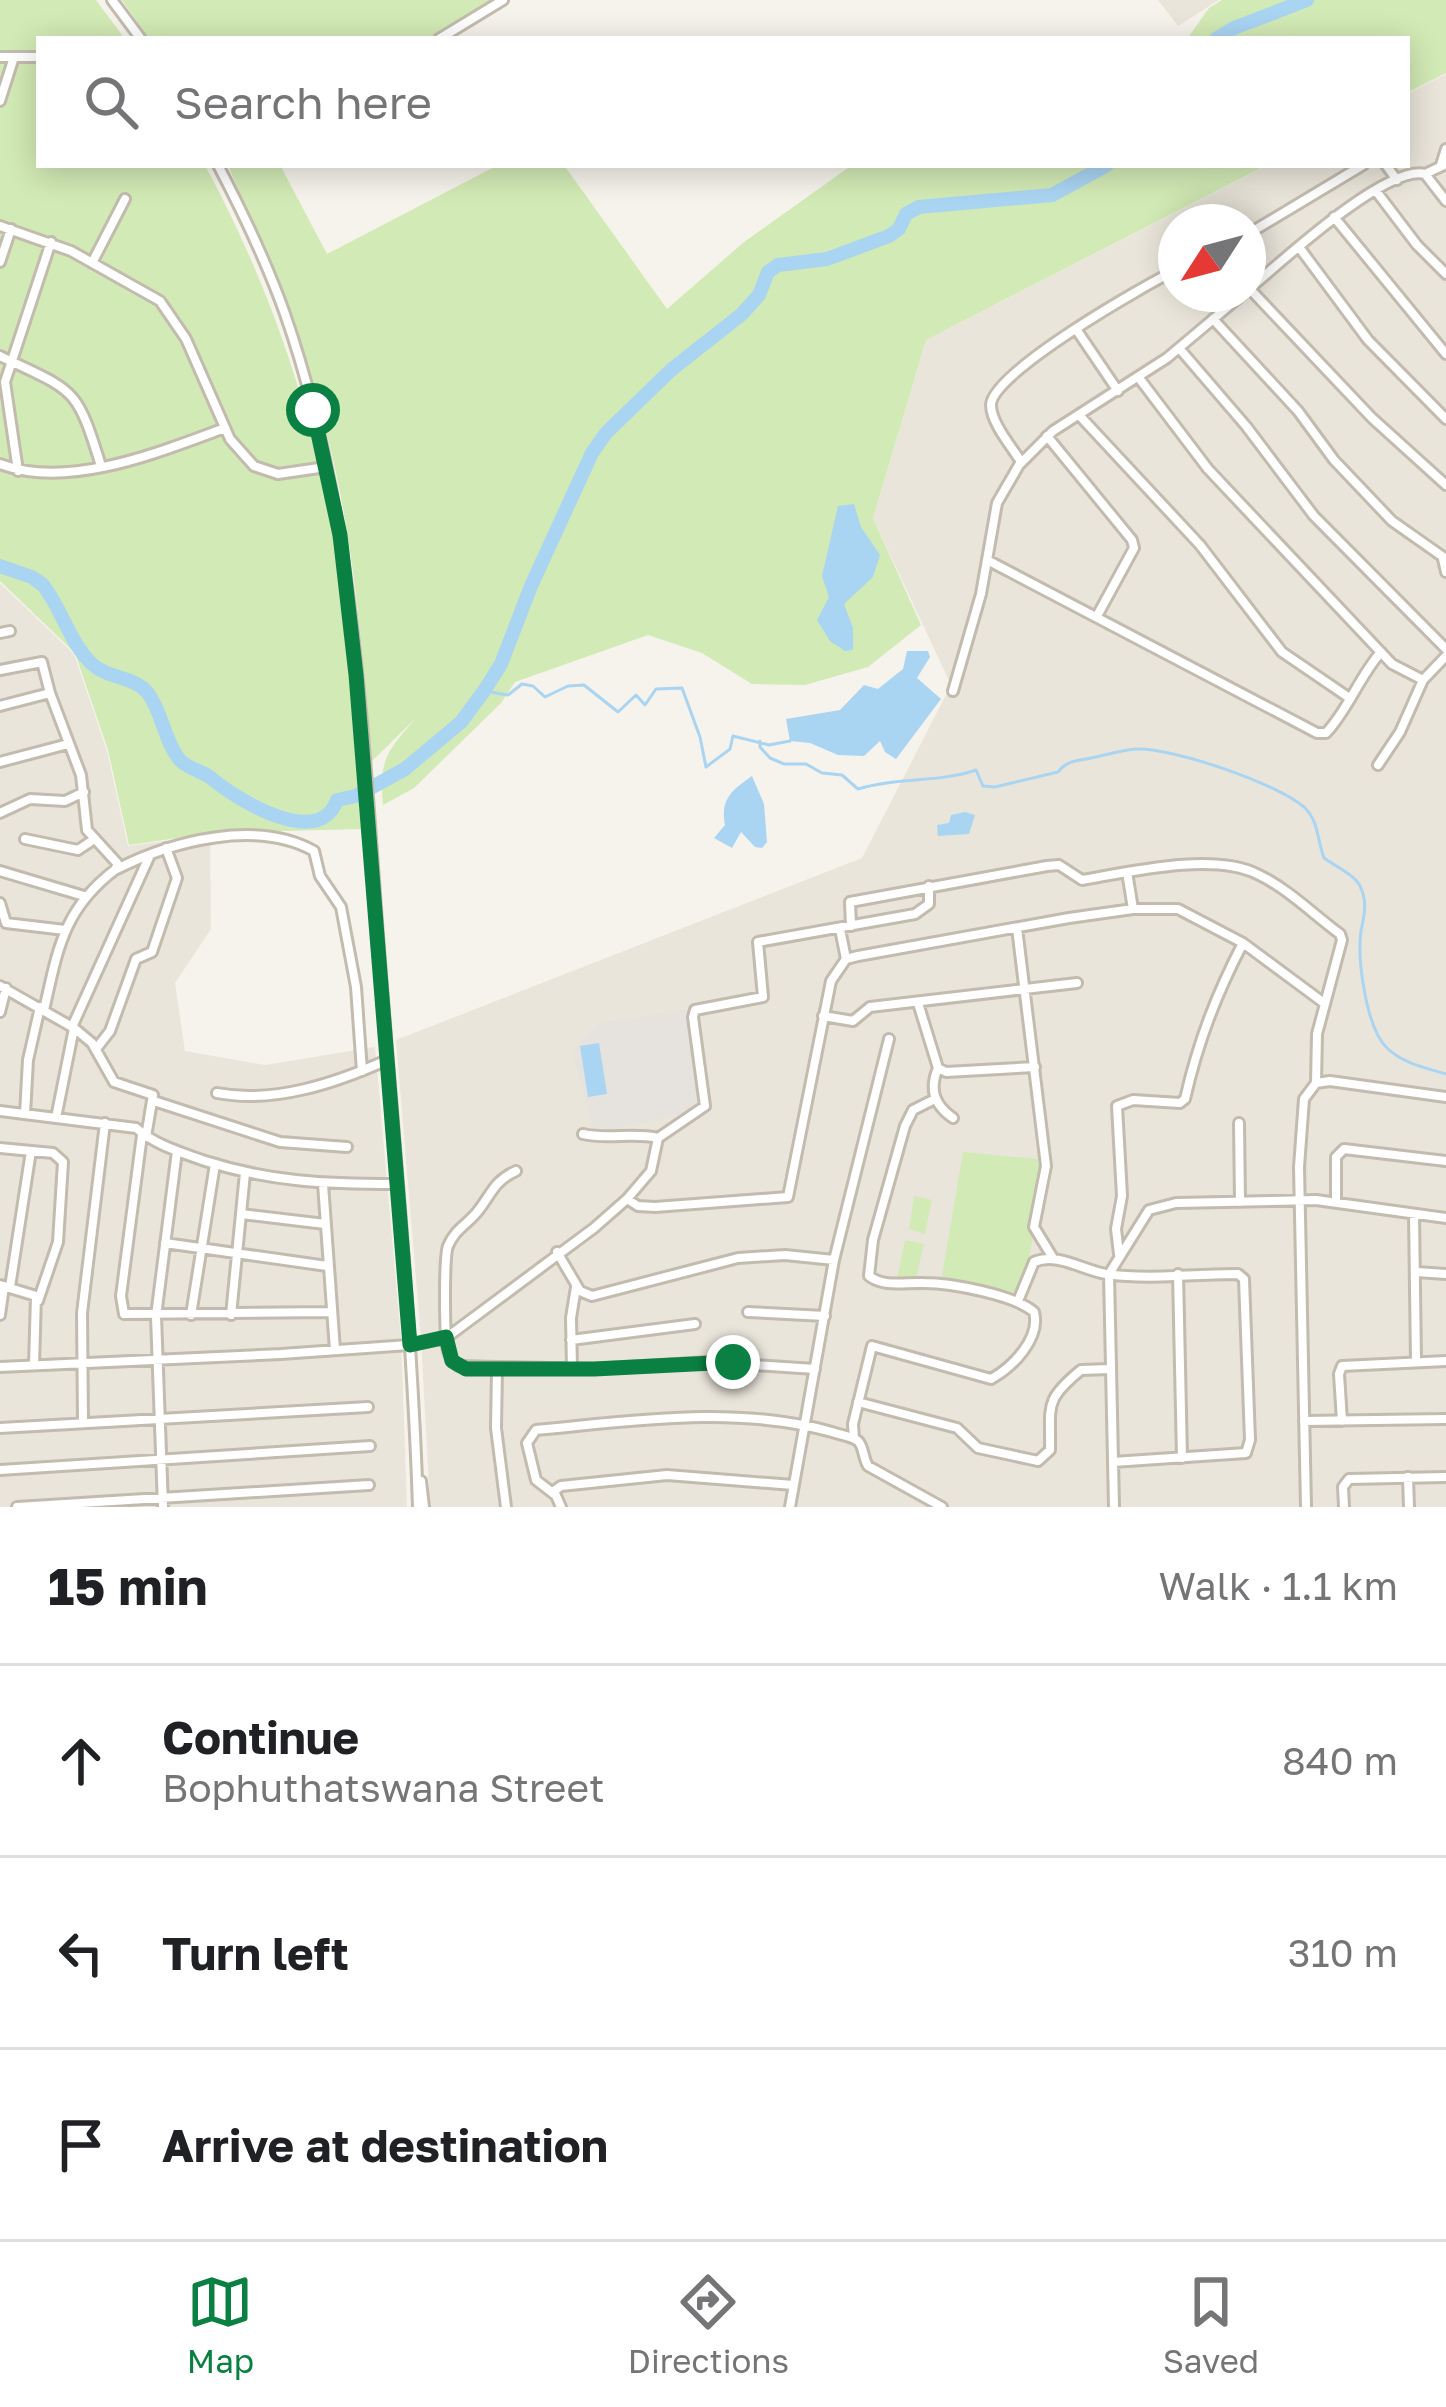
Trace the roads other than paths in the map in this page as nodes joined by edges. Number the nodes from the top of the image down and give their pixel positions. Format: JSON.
{"nodes":[{"id":1,"x":112,"y":0,"type":"edge"},
{"id":2,"x":502,"y":0,"type":"edge"},
{"id":3,"x":139,"y":36,"type":"edge"},
{"id":4,"x":444,"y":36,"type":"edge"},
{"id":5,"x":0,"y":57,"type":"edge"},
{"id":6,"x":14,"y":57,"type":"junction"},
{"id":7,"x":36,"y":57,"type":"edge"},
{"id":8,"x":0,"y":101,"type":"edge"},
{"id":9,"x":1446,"y":149,"type":"edge"},
{"id":10,"x":1443,"y":164,"type":"edge"},
{"id":11,"x":219,"y":168,"type":"edge"},
{"id":12,"x":1359,"y":168,"type":"edge"},
{"id":13,"x":1388,"y":168,"type":"edge"},
{"id":14,"x":1425,"y":174,"type":"junction"},
{"id":15,"x":1397,"y":181,"type":"junction"},
{"id":16,"x":1376,"y":191,"type":"junction"},
{"id":17,"x":125,"y":199,"type":"dead end"},
{"id":18,"x":1446,"y":201,"type":"edge"},
{"id":19,"x":1334,"y":218,"type":"junction"},
{"id":20,"x":1266,"y":223,"type":"edge"},
{"id":21,"x":0,"y":226,"type":"edge"},
{"id":22,"x":11,"y":229,"type":"junction"},
{"id":23,"x":51,"y":242,"type":"junction"},
{"id":24,"x":1298,"y":247,"type":"junction"},
{"id":25,"x":0,"y":262,"type":"edge"},
{"id":26,"x":92,"y":263,"type":"junction"},
{"id":27,"x":1446,"y":274,"type":"edge"},
{"id":28,"x":1266,"y":275,"type":"edge"},
{"id":29,"x":1158,"y":279,"type":"edge"},
{"id":30,"x":1266,"y":310,"type":"edge"},
{"id":31,"x":1219,"y":312,"type":"edge"},
{"id":32,"x":1213,"y":319,"type":"junction"},
{"id":33,"x":1076,"y":329,"type":"junction"},
{"id":34,"x":1179,"y":348,"type":"junction"},
{"id":35,"x":1446,"y":354,"type":"edge"},
{"id":36,"x":0,"y":356,"type":"edge"},
{"id":37,"x":12,"y":362,"type":"junction"},
{"id":38,"x":1139,"y":378,"type":"junction"},
{"id":39,"x":1118,"y":392,"type":"junction"},
{"id":40,"x":1079,"y":415,"type":"junction"},
{"id":41,"x":1446,"y":419,"type":"edge"},
{"id":42,"x":225,"y":428,"type":"junction"},
{"id":43,"x":1047,"y":436,"type":"junction"},
{"id":44,"x":1022,"y":462,"type":"junction"},
{"id":45,"x":0,"y":464,"type":"edge"},
{"id":46,"x":101,"y":466,"type":"junction"},
{"id":47,"x":326,"y":467,"type":"junction"},
{"id":48,"x":18,"y":470,"type":"junction"},
{"id":49,"x":1446,"y":485,"type":"edge"},
{"id":50,"x":1445,"y":559,"type":"edge"},
{"id":51,"x":988,"y":561,"type":"junction"},
{"id":52,"x":1446,"y":572,"type":"edge"},
{"id":53,"x":1097,"y":616,"type":"junction"},
{"id":54,"x":1381,"y":652,"type":"junction"},
{"id":55,"x":1446,"y":652,"type":"edge"},
{"id":56,"x":0,"y":670,"type":"edge"},
{"id":57,"x":1423,"y":680,"type":"junction"},
{"id":58,"x":953,"y":691,"type":"dead end"},
{"id":59,"x":50,"y":693,"type":"junction"},
{"id":60,"x":1348,"y":698,"type":"junction"},
{"id":61,"x":0,"y":706,"type":"edge"},
{"id":62,"x":68,"y":744,"type":"junction"},
{"id":63,"x":0,"y":762,"type":"edge"},
{"id":64,"x":1378,"y":765,"type":"dead end"},
{"id":65,"x":84,"y":792,"type":"junction"},
{"id":66,"x":0,"y":813,"type":"edge"},
{"id":67,"x":25,"y":839,"type":"dead end"},
{"id":68,"x":93,"y":840,"type":"junction"},
{"id":69,"x":166,"y":848,"type":"junction"},
{"id":70,"x":151,"y":854,"type":"junction"},
{"id":71,"x":116,"y":869,"type":"junction"},
{"id":72,"x":0,"y":871,"type":"edge"},
{"id":73,"x":1126,"y":872,"type":"junction"},
{"id":74,"x":928,"y":886,"type":"junction"},
{"id":75,"x":84,"y":896,"type":"junction"},
{"id":76,"x":0,"y":903,"type":"edge"},
{"id":77,"x":1133,"y":909,"type":"junction"},
{"id":78,"x":846,"y":928,"type":"junction"},
{"id":79,"x":1017,"y":928,"type":"junction"},
{"id":80,"x":65,"y":930,"type":"junction"},
{"id":81,"x":1243,"y":944,"type":"junction"},
{"id":82,"x":846,"y":959,"type":"junction"},
{"id":83,"x":1077,"y":983,"type":"dead end"},
{"id":84,"x":3,"y":987,"type":"edge"},
{"id":85,"x":1028,"y":990,"type":"junction"},
{"id":86,"x":919,"y":1003,"type":"junction"},
{"id":87,"x":1325,"y":1003,"type":"junction"},
{"id":88,"x":42,"y":1009,"type":"junction"},
{"id":89,"x":0,"y":1012,"type":"edge"},
{"id":90,"x":823,"y":1016,"type":"junction"},
{"id":91,"x":73,"y":1027,"type":"junction"},
{"id":92,"x":889,"y":1039,"type":"dead end"},
{"id":93,"x":96,"y":1048,"type":"junction"},
{"id":94,"x":387,"y":1060,"type":"junction"},
{"id":95,"x":1035,"y":1067,"type":"junction"},
{"id":96,"x":938,"y":1068,"type":"junction"},
{"id":97,"x":362,"y":1071,"type":"junction"},
{"id":98,"x":1316,"y":1083,"type":"junction"},
{"id":99,"x":217,"y":1093,"type":"dead end"},
{"id":100,"x":1446,"y":1097,"type":"edge"},
{"id":101,"x":935,"y":1099,"type":"junction"},
{"id":102,"x":154,"y":1101,"type":"junction"},
{"id":103,"x":0,"y":1113,"type":"edge"},
{"id":104,"x":25,"y":1114,"type":"junction"},
{"id":105,"x":56,"y":1118,"type":"junction"},
{"id":106,"x":953,"y":1118,"type":"dead end"},
{"id":107,"x":106,"y":1123,"type":"junction"},
{"id":108,"x":1239,"y":1123,"type":"dead end"},
{"id":109,"x":583,"y":1134,"type":"dead end"},
{"id":110,"x":144,"y":1136,"type":"junction"},
{"id":111,"x":658,"y":1138,"type":"junction"},
{"id":112,"x":347,"y":1147,"type":"dead end"},
{"id":113,"x":0,"y":1148,"type":"edge"},
{"id":114,"x":31,"y":1151,"type":"junction"},
{"id":115,"x":176,"y":1151,"type":"junction"},
{"id":116,"x":1446,"y":1161,"type":"edge"},
{"id":117,"x":215,"y":1164,"type":"junction"},
{"id":118,"x":516,"y":1171,"type":"dead end"},
{"id":119,"x":245,"y":1173,"type":"junction"},
{"id":120,"x":323,"y":1184,"type":"junction"},
{"id":121,"x":396,"y":1184,"type":"junction"},
{"id":122,"x":627,"y":1198,"type":"junction"},
{"id":123,"x":1299,"y":1200,"type":"junction"},
{"id":124,"x":1240,"y":1202,"type":"junction"},
{"id":125,"x":1336,"y":1202,"type":"junction"},
{"id":126,"x":241,"y":1214,"type":"junction"},
{"id":127,"x":1414,"y":1214,"type":"junction"},
{"id":128,"x":1446,"y":1217,"type":"edge"},
{"id":129,"x":325,"y":1224,"type":"junction"},
{"id":130,"x":165,"y":1243,"type":"junction"},
{"id":131,"x":201,"y":1247,"type":"junction"},
{"id":132,"x":236,"y":1252,"type":"junction"},
{"id":133,"x":557,"y":1252,"type":"junction"},
{"id":134,"x":1119,"y":1256,"type":"junction"},
{"id":135,"x":1053,"y":1258,"type":"junction"},
{"id":136,"x":834,"y":1260,"type":"junction"},
{"id":137,"x":327,"y":1266,"type":"junction"},
{"id":138,"x":1417,"y":1272,"type":"junction"},
{"id":139,"x":1109,"y":1274,"type":"junction"},
{"id":140,"x":1178,"y":1274,"type":"junction"},
{"id":141,"x":1446,"y":1274,"type":"edge"},
{"id":142,"x":4,"y":1286,"type":"edge"},
{"id":143,"x":576,"y":1286,"type":"junction"},
{"id":144,"x":38,"y":1301,"type":"junction"},
{"id":145,"x":1018,"y":1301,"type":"junction"},
{"id":146,"x":331,"y":1312,"type":"junction"},
{"id":147,"x":748,"y":1312,"type":"dead end"},
{"id":148,"x":0,"y":1315,"type":"edge"},
{"id":149,"x":191,"y":1315,"type":"junction"},
{"id":150,"x":230,"y":1315,"type":"junction"},
{"id":151,"x":156,"y":1316,"type":"junction"},
{"id":152,"x":825,"y":1316,"type":"junction"},
{"id":153,"x":694,"y":1324,"type":"dead end"},
{"id":154,"x":446,"y":1337,"type":"junction"},
{"id":155,"x":571,"y":1340,"type":"junction"},
{"id":156,"x":410,"y":1345,"type":"junction"},
{"id":157,"x":335,"y":1350,"type":"junction"},
{"id":158,"x":158,"y":1358,"type":"junction"},
{"id":159,"x":80,"y":1361,"type":"junction"},
{"id":160,"x":1416,"y":1361,"type":"junction"},
{"id":161,"x":1446,"y":1361,"type":"edge"},
{"id":162,"x":34,"y":1365,"type":"junction"},
{"id":163,"x":0,"y":1367,"type":"edge"},
{"id":164,"x":497,"y":1369,"type":"junction"},
{"id":165,"x":572,"y":1369,"type":"junction"},
{"id":166,"x":815,"y":1369,"type":"junction"},
{"id":167,"x":1110,"y":1369,"type":"junction"},
{"id":168,"x":858,"y":1402,"type":"junction"},
{"id":169,"x":368,"y":1407,"type":"dead end"},
{"id":170,"x":1446,"y":1419,"type":"edge"},
{"id":171,"x":161,"y":1420,"type":"junction"},
{"id":172,"x":1342,"y":1420,"type":"junction"},
{"id":173,"x":1304,"y":1421,"type":"junction"},
{"id":174,"x":82,"y":1422,"type":"junction"},
{"id":175,"x":806,"y":1425,"type":"junction"},
{"id":176,"x":0,"y":1428,"type":"edge"},
{"id":177,"x":854,"y":1438,"type":"junction"},
{"id":178,"x":370,"y":1446,"type":"dead end"},
{"id":179,"x":164,"y":1458,"type":"junction"},
{"id":180,"x":1182,"y":1458,"type":"junction"},
{"id":181,"x":1112,"y":1462,"type":"junction"},
{"id":182,"x":0,"y":1470,"type":"edge"},
{"id":183,"x":1446,"y":1477,"type":"edge"},
{"id":184,"x":1408,"y":1478,"type":"junction"},
{"id":185,"x":369,"y":1485,"type":"dead end"},
{"id":186,"x":793,"y":1485,"type":"junction"},
{"id":187,"x":554,"y":1494,"type":"junction"},
{"id":188,"x":164,"y":1502,"type":"edge"},
{"id":189,"x":17,"y":1507,"type":"edge"},
{"id":190,"x":421,"y":1507,"type":"edge"},
{"id":191,"x":506,"y":1507,"type":"edge"},
{"id":192,"x":561,"y":1507,"type":"edge"},
{"id":193,"x":790,"y":1507,"type":"edge"},
{"id":194,"x":942,"y":1507,"type":"edge"},
{"id":195,"x":1114,"y":1507,"type":"edge"},
{"id":196,"x":1306,"y":1507,"type":"edge"},
{"id":197,"x":1344,"y":1507,"type":"edge"},
{"id":198,"x":1409,"y":1507,"type":"edge"}],
"edges":[{"from":1,"to":3,"type":"street"},
{"from":2,"to":4,"type":"street"},
{"from":5,"to":6,"type":"street"},
{"from":6,"to":7,"type":"street"},
{"from":6,"to":8,"type":"street"},
{"from":9,"to":10,"type":"street"},
{"from":10,"to":14,"type":"street"},
{"from":11,"to":47,"type":"street"},
{"from":12,"to":20,"type":"street"},
{"from":13,"to":15,"type":"street"},
{"from":14,"to":15,"type":"street"},
{"from":14,"to":18,"type":"street"},
{"from":15,"to":16,"type":"street"},
{"from":16,"to":19,"type":"street"},
{"from":16,"to":27,"type":"street"},
{"from":17,"to":26,"type":"street"},
{"from":19,"to":24,"type":"street"},
{"from":19,"to":35,"type":"street"},
{"from":21,"to":22,"type":"street"},
{"from":22,"to":23,"type":"street"},
{"from":22,"to":25,"type":"street"},
{"from":23,"to":26,"type":"street"},
{"from":23,"to":37,"type":"street"},
{"from":24,"to":28,"type":"street"},
{"from":24,"to":41,"type":"street"},
{"from":26,"to":42,"type":"street"},
{"from":29,"to":33,"type":"street"},
{"from":30,"to":49,"type":"street"},
{"from":31,"to":32,"type":"street"},
{"from":32,"to":34,"type":"street"},
{"from":32,"to":50,"type":"street"},
{"from":33,"to":39,"type":"street"},
{"from":33,"to":44,"type":"street"},
{"from":34,"to":38,"type":"street"},
{"from":34,"to":55,"type":"street"},
{"from":36,"to":37,"type":"street"},
{"from":37,"to":46,"type":"street"},
{"from":37,"to":48,"type":"street"},
{"from":38,"to":39,"type":"street"},
{"from":38,"to":54,"type":"street"},
{"from":39,"to":40,"type":"street"},
{"from":40,"to":43,"type":"street"},
{"from":40,"to":60,"type":"street"},
{"from":42,"to":46,"type":"street"},
{"from":42,"to":47,"type":"street"},
{"from":43,"to":44,"type":"street"},
{"from":43,"to":53,"type":"street"},
{"from":44,"to":51,"type":"street"},
{"from":45,"to":48,"type":"street"},
{"from":46,"to":48,"type":"street"},
{"from":47,"to":94,"type":"street"},
{"from":50,"to":52,"type":"street"},
{"from":51,"to":53,"type":"street"},
{"from":51,"to":58,"type":"street"},
{"from":53,"to":60,"type":"street"},
{"from":54,"to":57,"type":"street"},
{"from":54,"to":60,"type":"street"},
{"from":55,"to":57,"type":"street"},
{"from":56,"to":59,"type":"street"},
{"from":57,"to":64,"type":"street"},
{"from":59,"to":61,"type":"street"},
{"from":59,"to":62,"type":"street"},
{"from":62,"to":63,"type":"street"},
{"from":62,"to":65,"type":"street"},
{"from":65,"to":66,"type":"street"},
{"from":65,"to":68,"type":"street"},
{"from":67,"to":68,"type":"street"},
{"from":68,"to":71,"type":"street"},
{"from":69,"to":70,"type":"street"},
{"from":69,"to":93,"type":"street"},
{"from":69,"to":97,"type":"street"},
{"from":70,"to":71,"type":"street"},
{"from":70,"to":91,"type":"street"},
{"from":71,"to":75,"type":"street"},
{"from":72,"to":75,"type":"street"},
{"from":73,"to":74,"type":"street"},
{"from":73,"to":77,"type":"street"},
{"from":73,"to":87,"type":"street"},
{"from":74,"to":78,"type":"street"},
{"from":74,"to":78,"type":"street"},
{"from":75,"to":80,"type":"street"},
{"from":76,"to":80,"type":"street"},
{"from":77,"to":79,"type":"street"},
{"from":77,"to":81,"type":"street"},
{"from":78,"to":82,"type":"street"},
{"from":78,"to":111,"type":"street"},
{"from":79,"to":82,"type":"street"},
{"from":79,"to":85,"type":"street"},
{"from":80,"to":88,"type":"street"},
{"from":81,"to":87,"type":"street"},
{"from":81,"to":134,"type":"street"},
{"from":82,"to":90,"type":"street"},
{"from":83,"to":85,"type":"street"},
{"from":84,"to":88,"type":"street"},
{"from":84,"to":89,"type":"street"},
{"from":85,"to":86,"type":"street"},
{"from":85,"to":95,"type":"street"},
{"from":86,"to":90,"type":"street"},
{"from":86,"to":96,"type":"street"},
{"from":87,"to":98,"type":"street"},
{"from":88,"to":91,"type":"street"},
{"from":88,"to":104,"type":"street"},
{"from":90,"to":122,"type":"street"},
{"from":91,"to":93,"type":"street"},
{"from":91,"to":105,"type":"street"},
{"from":92,"to":136,"type":"street"},
{"from":93,"to":102,"type":"street"},
{"from":94,"to":97,"type":"street"},
{"from":94,"to":121,"type":"street"},
{"from":95,"to":96,"type":"street"},
{"from":95,"to":135,"type":"street"},
{"from":96,"to":101,"type":"street"},
{"from":97,"to":99,"type":"street"},
{"from":98,"to":100,"type":"street"},
{"from":98,"to":123,"type":"street"},
{"from":101,"to":106,"type":"street"},
{"from":101,"to":145,"type":"street"},
{"from":102,"to":110,"type":"street"},
{"from":102,"to":112,"type":"street"},
{"from":103,"to":104,"type":"street"},
{"from":104,"to":105,"type":"street"},
{"from":105,"to":107,"type":"street"},
{"from":107,"to":110,"type":"street"},
{"from":107,"to":159,"type":"street"},
{"from":108,"to":124,"type":"street"},
{"from":109,"to":111,"type":"street"},
{"from":110,"to":115,"type":"street"},
{"from":110,"to":151,"type":"street"},
{"from":111,"to":122,"type":"street"},
{"from":113,"to":114,"type":"street"},
{"from":114,"to":142,"type":"street"},
{"from":114,"to":144,"type":"street"},
{"from":115,"to":117,"type":"street"},
{"from":115,"to":130,"type":"street"},
{"from":116,"to":125,"type":"street"},
{"from":117,"to":119,"type":"street"},
{"from":117,"to":131,"type":"street"},
{"from":118,"to":154,"type":"street"},
{"from":119,"to":120,"type":"street"},
{"from":119,"to":126,"type":"street"},
{"from":120,"to":121,"type":"street"},
{"from":120,"to":129,"type":"street"},
{"from":121,"to":156,"type":"street"},
{"from":122,"to":133,"type":"street"},
{"from":123,"to":124,"type":"street"},
{"from":123,"to":125,"type":"street"},
{"from":123,"to":173,"type":"street"},
{"from":124,"to":134,"type":"street"},
{"from":125,"to":127,"type":"street"},
{"from":126,"to":129,"type":"street"},
{"from":126,"to":132,"type":"street"},
{"from":127,"to":128,"type":"street"},
{"from":127,"to":138,"type":"street"},
{"from":129,"to":137,"type":"street"},
{"from":130,"to":131,"type":"street"},
{"from":130,"to":151,"type":"street"},
{"from":131,"to":132,"type":"street"},
{"from":131,"to":149,"type":"street"},
{"from":132,"to":137,"type":"street"},
{"from":132,"to":150,"type":"street"},
{"from":133,"to":143,"type":"street"},
{"from":133,"to":154,"type":"street"},
{"from":134,"to":139,"type":"street"},
{"from":135,"to":139,"type":"street"},
{"from":135,"to":145,"type":"street"},
{"from":136,"to":143,"type":"street"},
{"from":136,"to":152,"type":"street"},
{"from":137,"to":146,"type":"street"},
{"from":138,"to":141,"type":"street"},
{"from":138,"to":160,"type":"street"},
{"from":139,"to":140,"type":"street"},
{"from":139,"to":167,"type":"street"},
{"from":140,"to":180,"type":"street"},
{"from":140,"to":180,"type":"street"},
{"from":142,"to":144,"type":"street"},
{"from":142,"to":148,"type":"street"},
{"from":143,"to":155,"type":"street"},
{"from":144,"to":162,"type":"street"},
{"from":145,"to":168,"type":"street"},
{"from":146,"to":150,"type":"street"},
{"from":146,"to":157,"type":"street"},
{"from":147,"to":152,"type":"street"},
{"from":149,"to":150,"type":"street"},
{"from":149,"to":151,"type":"street"},
{"from":151,"to":158,"type":"street"},
{"from":152,"to":166,"type":"street"},
{"from":153,"to":155,"type":"street"},
{"from":154,"to":156,"type":"street"},
{"from":154,"to":164,"type":"street"},
{"from":155,"to":165,"type":"street"},
{"from":156,"to":157,"type":"street"},
{"from":156,"to":190,"type":"street"},
{"from":157,"to":158,"type":"street"},
{"from":158,"to":159,"type":"street"},
{"from":158,"to":171,"type":"street"},
{"from":159,"to":162,"type":"street"},
{"from":159,"to":174,"type":"street"},
{"from":160,"to":161,"type":"street"},
{"from":160,"to":172,"type":"street"},
{"from":162,"to":163,"type":"street"},
{"from":164,"to":165,"type":"street"},
{"from":164,"to":191,"type":"street"},
{"from":165,"to":166,"type":"street"},
{"from":166,"to":175,"type":"street"},
{"from":167,"to":168,"type":"street"},
{"from":167,"to":181,"type":"street"},
{"from":168,"to":177,"type":"street"},
{"from":169,"to":171,"type":"street"},
{"from":170,"to":172,"type":"street"},
{"from":171,"to":174,"type":"street"},
{"from":171,"to":179,"type":"street"},
{"from":172,"to":173,"type":"street"},
{"from":173,"to":196,"type":"street"},
{"from":174,"to":176,"type":"street"},
{"from":175,"to":177,"type":"street"},
{"from":175,"to":186,"type":"street"},
{"from":175,"to":187,"type":"street"},
{"from":177,"to":194,"type":"street"},
{"from":178,"to":179,"type":"street"},
{"from":179,"to":182,"type":"street"},
{"from":179,"to":188,"type":"street"},
{"from":180,"to":181,"type":"street"},
{"from":181,"to":195,"type":"street"},
{"from":183,"to":184,"type":"street"},
{"from":184,"to":197,"type":"street"},
{"from":184,"to":198,"type":"street"},
{"from":185,"to":188,"type":"street"},
{"from":186,"to":187,"type":"street"},
{"from":186,"to":193,"type":"street"},
{"from":187,"to":192,"type":"street"},
{"from":188,"to":189,"type":"street"}]}
